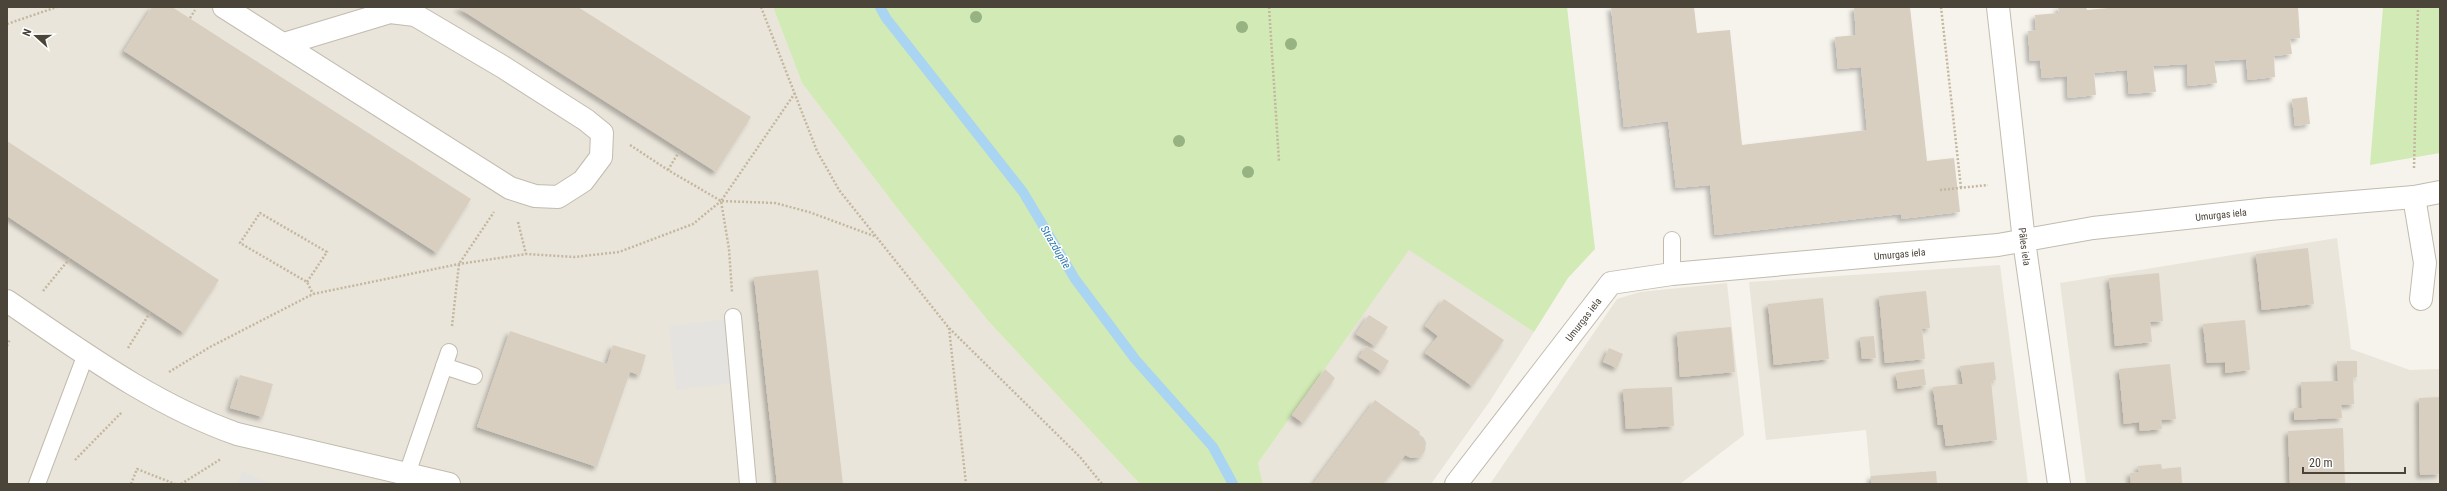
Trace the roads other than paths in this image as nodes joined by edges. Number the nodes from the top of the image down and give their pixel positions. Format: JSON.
{"nodes":[{"id":1,"x":224,"y":7,"type":"edge"},
{"id":2,"x":1998,"y":7,"type":"edge"},
{"id":3,"x":284,"y":44,"type":"junction"},
{"id":4,"x":2440,"y":192,"type":"edge"},
{"id":5,"x":2414,"y":197,"type":"junction"},
{"id":6,"x":1672,"y":240,"type":"dead end"},
{"id":7,"x":2024,"y":241,"type":"junction"},
{"id":8,"x":1672,"y":274,"type":"junction"},
{"id":9,"x":2421,"y":299,"type":"dead end"},
{"id":10,"x":7,"y":301,"type":"edge"},
{"id":11,"x":733,"y":317,"type":"road end"},
{"id":12,"x":86,"y":354,"type":"junction"},
{"id":13,"x":474,"y":376,"type":"dead end"},
{"id":14,"x":408,"y":474,"type":"junction"},
{"id":15,"x":37,"y":484,"type":"edge"},
{"id":16,"x":449,"y":484,"type":"edge"},
{"id":17,"x":748,"y":484,"type":"edge"},
{"id":18,"x":1456,"y":484,"type":"edge"},
{"id":19,"x":2059,"y":484,"type":"edge"}],
"edges":[{"from":1,"to":3,"type":"street"},
{"from":2,"to":7,"type":"street","name":"Pāles iela"},
{"from":3,"to":3,"type":"street"},
{"from":4,"to":5,"type":"street","name":"Umurgas iela"},
{"from":5,"to":7,"type":"street","name":"Umurgas iela"},
{"from":5,"to":9,"type":"street"},
{"from":6,"to":8,"type":"lane"},
{"from":7,"to":8,"type":"street","name":"Umurgas iela"},
{"from":7,"to":19,"type":"street","name":"Pāles iela"},
{"from":8,"to":18,"type":"street","name":"Umurgas iela"},
{"from":10,"to":12,"type":"street"},
{"from":11,"to":17,"type":"lane"},
{"from":12,"to":14,"type":"street"},
{"from":12,"to":15,"type":"lane"},
{"from":13,"to":14,"type":"lane"},
{"from":14,"to":16,"type":"street"}]}
